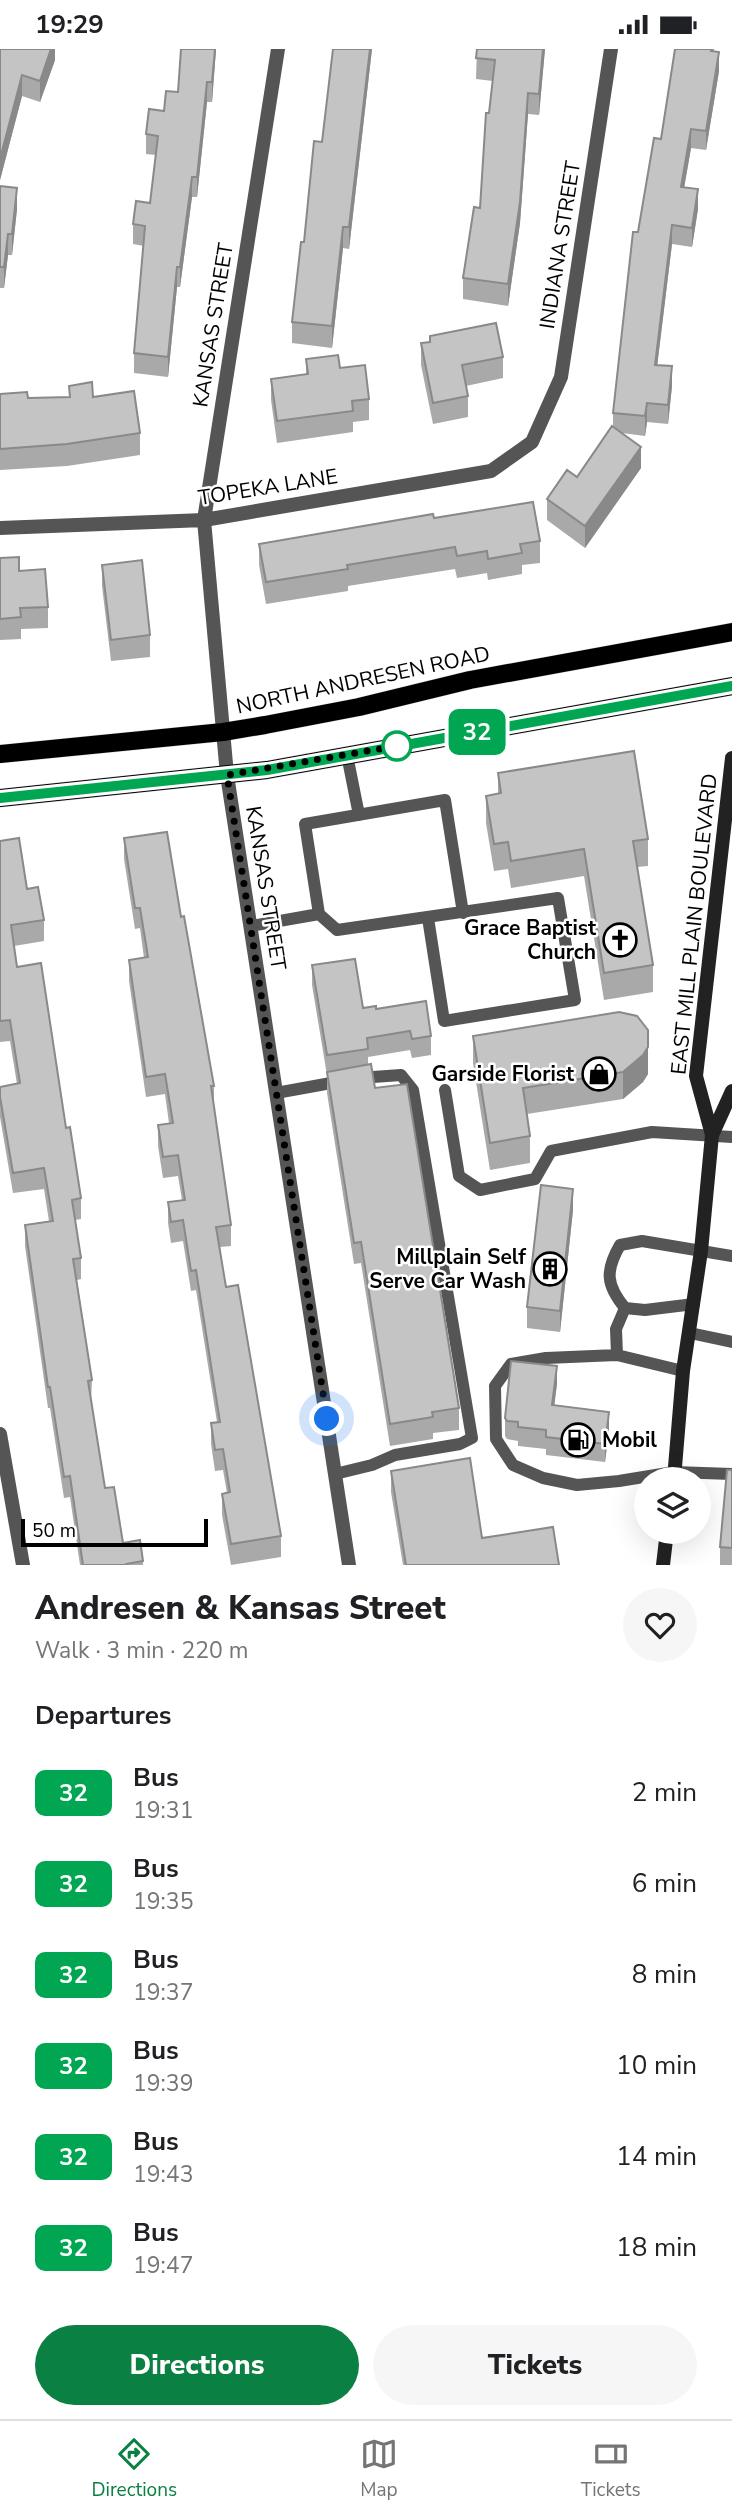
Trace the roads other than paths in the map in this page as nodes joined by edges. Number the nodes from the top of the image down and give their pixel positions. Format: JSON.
{"nodes":[{"id":1,"x":278,"y":49,"type":"edge"},
{"id":2,"x":611,"y":49,"type":"edge"},
{"id":3,"x":532,"y":442,"type":"joint"},
{"id":4,"x":204,"y":520,"type":"junction"},
{"id":5,"x":0,"y":528,"type":"edge"},
{"id":6,"x":732,"y":632,"type":"edge"},
{"id":7,"x":732,"y":686,"type":"edge"},
{"id":8,"x":223,"y":732,"type":"junction"},
{"id":9,"x":0,"y":754,"type":"edge"},
{"id":10,"x":347,"y":755,"type":"junction"},
{"id":11,"x":732,"y":758,"type":"edge"},
{"id":12,"x":227,"y":775,"type":"junction"},
{"id":13,"x":0,"y":798,"type":"edge"},
{"id":14,"x":359,"y":815,"type":"junction"},
{"id":15,"x":463,"y":912,"type":"junction"},
{"id":16,"x":319,"y":914,"type":"junction"},
{"id":17,"x":428,"y":918,"type":"junction"},
{"id":18,"x":251,"y":926,"type":"junction"},
{"id":19,"x":445,"y":1090,"type":"dead end"},
{"id":20,"x":732,"y":1091,"type":"edge"},
{"id":21,"x":276,"y":1093,"type":"junction"},
{"id":22,"x":712,"y":1135,"type":"junction"},
{"id":23,"x":732,"y":1137,"type":"edge"},
{"id":24,"x":701,"y":1251,"type":"junction"},
{"id":25,"x":732,"y":1256,"type":"edge"},
{"id":26,"x":694,"y":1304,"type":"junction"},
{"id":27,"x":625,"y":1308,"type":"junction"},
{"id":28,"x":690,"y":1333,"type":"junction"},
{"id":29,"x":732,"y":1342,"type":"edge"},
{"id":30,"x":617,"y":1355,"type":"junction"},
{"id":31,"x":683,"y":1371,"type":"junction"},
{"id":32,"x":0,"y":1434,"type":"edge"},
{"id":33,"x":675,"y":1467,"type":"edge"},
{"id":34,"x":335,"y":1473,"type":"junction"},
{"id":35,"x":711,"y":1474,"type":"edge"},
{"id":36,"x":732,"y":1474,"type":"edge"},
{"id":37,"x":634,"y":1479,"type":"edge"},
{"id":38,"x":665,"y":1544,"type":"edge"},
{"id":39,"x":23,"y":1565,"type":"edge"},
{"id":40,"x":349,"y":1565,"type":"edge"},
{"id":41,"x":663,"y":1565,"type":"edge"}],
"edges":[{"from":1,"to":4,"type":"street","name":"KANSAS STREET"},
{"from":2,"to":3,"type":"street","name":"INDIANA STREET"},
{"from":3,"to":4,"type":"street","name":"TOPEKA LANE"},
{"from":4,"to":5,"type":"street","name":"TOPEKA LANE"},
{"from":4,"to":8,"type":"street","name":"KANSAS STREET"},
{"from":6,"to":8,"type":"main road","name":"NORTH ANDRESEN ROAD"},
{"from":7,"to":10,"type":"main road"},
{"from":8,"to":9,"type":"main road","name":"NORTH ANDRESEN ROAD"},
{"from":8,"to":12,"type":"street","name":"KANSAS STREET"},
{"from":10,"to":12,"type":"main road"},
{"from":10,"to":14,"type":"lane"},
{"from":11,"to":22,"type":"main road","name":"EAST MILL PLAIN BOULEVARD"},
{"from":12,"to":13,"type":"main road"},
{"from":12,"to":18,"type":"street","name":"KANSAS STREET"},
{"from":14,"to":15,"type":"lane"},
{"from":14,"to":16,"type":"lane"},
{"from":15,"to":17,"type":"lane"},
{"from":15,"to":17,"type":"lane"},
{"from":16,"to":17,"type":"lane"},
{"from":16,"to":18,"type":"lane"},
{"from":18,"to":21,"type":"street","name":"KANSAS STREET"},
{"from":19,"to":22,"type":"lane"},
{"from":20,"to":22,"type":"main road","name":"EAST MILL PLAIN BOULEVARD"},
{"from":21,"to":34,"type":"street","name":"KANSAS STREET"},
{"from":21,"to":34,"type":"lane"},
{"from":22,"to":23,"type":"lane"},
{"from":22,"to":24,"type":"main road","name":"EAST MILL PLAIN BOULEVARD"},
{"from":24,"to":25,"type":"lane"},
{"from":24,"to":26,"type":"main road","name":"EAST MILL PLAIN BOULEVARD"},
{"from":24,"to":27,"type":"lane"},
{"from":26,"to":27,"type":"lane"},
{"from":26,"to":28,"type":"main road","name":"EAST MILL PLAIN BOULEVARD"},
{"from":27,"to":30,"type":"lane"},
{"from":28,"to":29,"type":"lane"},
{"from":28,"to":31,"type":"main road","name":"EAST MILL PLAIN BOULEVARD"},
{"from":30,"to":31,"type":"lane"},
{"from":30,"to":37,"type":"lane"},
{"from":31,"to":33,"type":"main road","name":"EAST MILL PLAIN BOULEVARD"},
{"from":32,"to":39,"type":"street"},
{"from":34,"to":40,"type":"street","name":"KANSAS STREET"},
{"from":35,"to":36,"type":"lane"},
{"from":38,"to":41,"type":"main road"}]}
